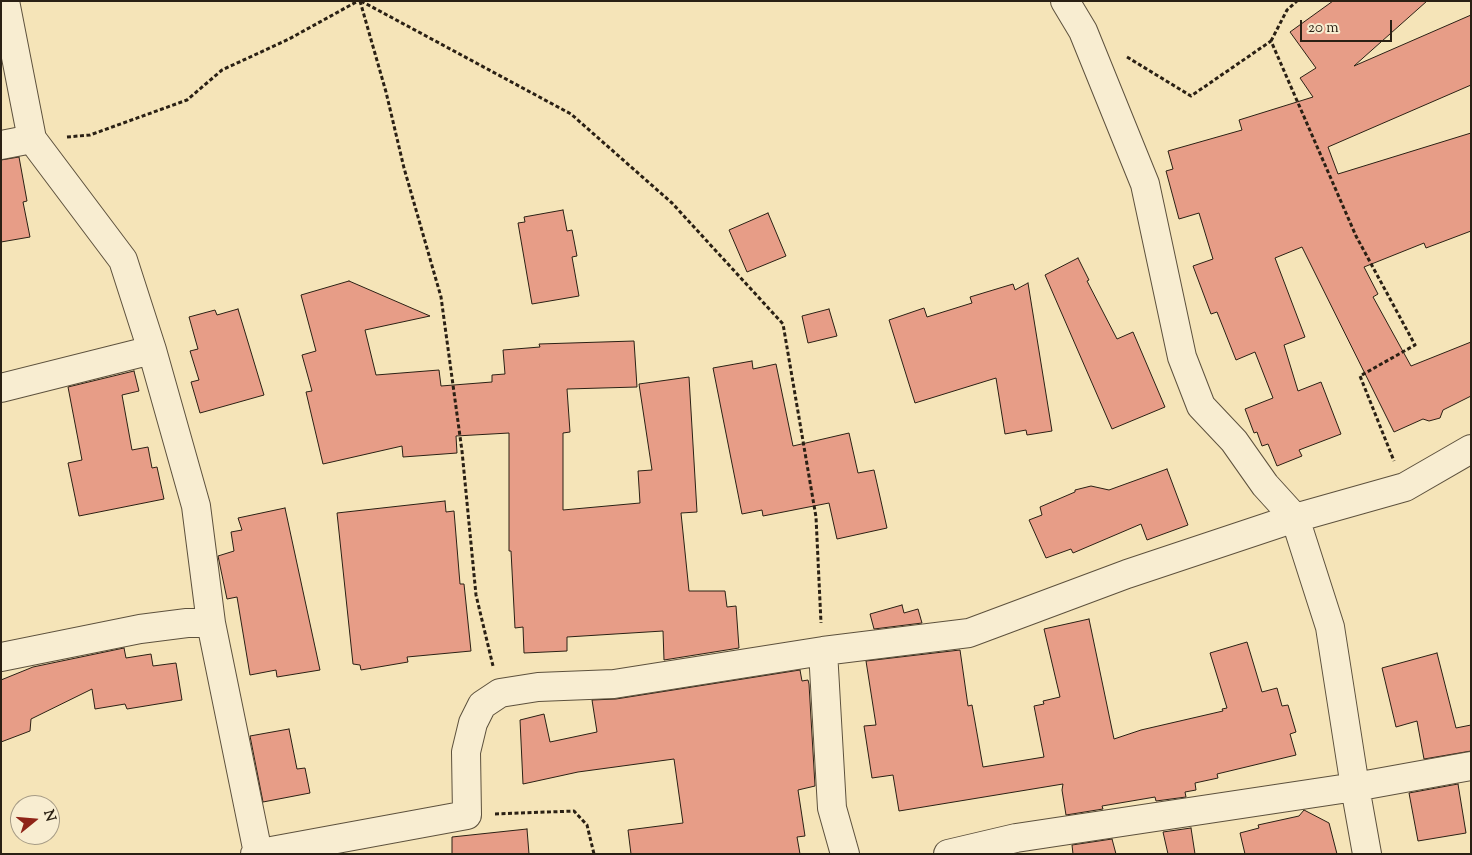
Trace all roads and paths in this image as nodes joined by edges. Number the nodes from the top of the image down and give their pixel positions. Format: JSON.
{"nodes":[{"id":1,"x":5,"y":1,"type":"edge"},
{"id":2,"x":359,"y":1,"type":"edge"},
{"id":3,"x":1065,"y":1,"type":"edge"},
{"id":4,"x":1297,"y":1,"type":"edge"},
{"id":5,"x":1271,"y":41,"type":"junction"},
{"id":6,"x":1125,"y":56,"type":"dead end"},
{"id":7,"x":32,"y":139,"type":"junction"},
{"id":8,"x":1,"y":145,"type":"edge"},
{"id":9,"x":152,"y":350,"type":"junction"},
{"id":10,"x":1,"y":388,"type":"edge"},
{"id":11,"x":1471,"y":449,"type":"edge"},
{"id":12,"x":1404,"y":487,"type":"junction"},
{"id":13,"x":1295,"y":518,"type":"junction"},
{"id":14,"x":211,"y":623,"type":"junction"},
{"id":15,"x":823,"y":651,"type":"junction"},
{"id":16,"x":1,"y":657,"type":"edge"},
{"id":17,"x":500,"y":694,"type":"junction"},
{"id":18,"x":1471,"y":766,"type":"edge"},
{"id":19,"x":1354,"y":787,"type":"junction"},
{"id":20,"x":467,"y":815,"type":"junction"},
{"id":21,"x":257,"y":853,"type":"edge"},
{"id":22,"x":594,"y":854,"type":"edge"},
{"id":23,"x":845,"y":854,"type":"edge"},
{"id":24,"x":948,"y":854,"type":"edge"},
{"id":25,"x":1367,"y":854,"type":"edge"}],
"edges":[{"from":1,"to":7,"type":"street"},
{"from":2,"to":7,"type":"path"},
{"from":2,"to":15,"type":"path"},
{"from":2,"to":17,"type":"path"},
{"from":3,"to":13,"type":"street"},
{"from":4,"to":5,"type":"path"},
{"from":5,"to":6,"type":"path"},
{"from":5,"to":12,"type":"path"},
{"from":7,"to":8,"type":"street"},
{"from":7,"to":9,"type":"street"},
{"from":9,"to":10,"type":"street"},
{"from":9,"to":14,"type":"street"},
{"from":11,"to":12,"type":"street"},
{"from":12,"to":13,"type":"street"},
{"from":13,"to":15,"type":"street"},
{"from":13,"to":19,"type":"street"},
{"from":14,"to":16,"type":"street"},
{"from":14,"to":21,"type":"street"},
{"from":15,"to":17,"type":"street"},
{"from":15,"to":23,"type":"street"},
{"from":17,"to":20,"type":"street"},
{"from":18,"to":19,"type":"street"},
{"from":19,"to":24,"type":"street"},
{"from":19,"to":25,"type":"street"},
{"from":20,"to":21,"type":"street"},
{"from":20,"to":22,"type":"path"}]}
